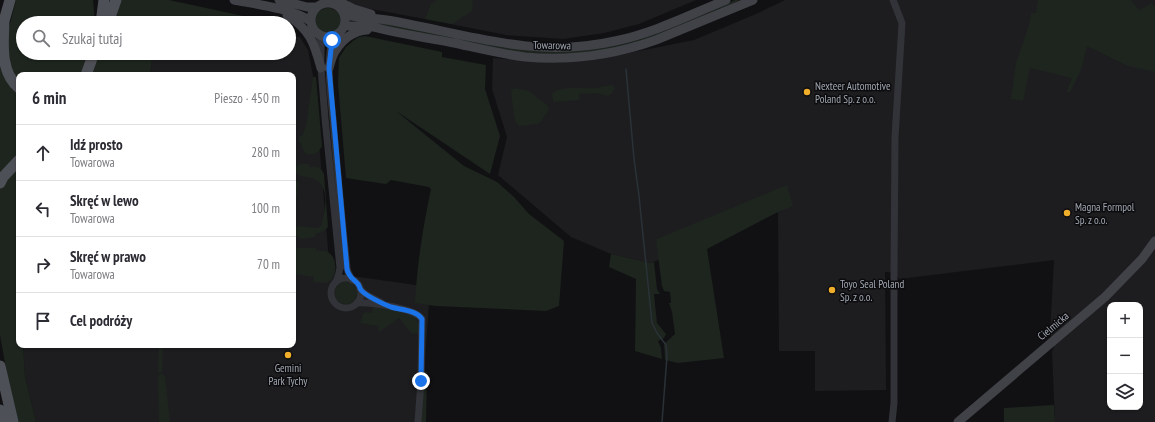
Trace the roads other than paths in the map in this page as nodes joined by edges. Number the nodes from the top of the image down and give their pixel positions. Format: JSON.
{"nodes":[{"id":1,"x":10,"y":0,"type":"edge"},
{"id":2,"x":104,"y":0,"type":"edge"},
{"id":3,"x":116,"y":0,"type":"edge"},
{"id":4,"x":234,"y":0,"type":"edge"},
{"id":5,"x":336,"y":0,"type":"edge"},
{"id":6,"x":726,"y":0,"type":"edge"},
{"id":7,"x":753,"y":0,"type":"edge"},
{"id":8,"x":893,"y":0,"type":"edge"},
{"id":9,"x":278,"y":4,"type":"edge"},
{"id":10,"x":316,"y":7,"type":"junction"},
{"id":11,"x":345,"y":15,"type":"junction"},
{"id":12,"x":102,"y":16,"type":"edge"},
{"id":13,"x":110,"y":16,"type":"edge"},
{"id":14,"x":290,"y":16,"type":"edge"},
{"id":15,"x":310,"y":21,"type":"junction"},
{"id":16,"x":392,"y":21,"type":"junction"},
{"id":17,"x":4,"y":22,"type":"junction"},
{"id":18,"x":296,"y":22,"type":"edge"},
{"id":19,"x":344,"y":26,"type":"junction"},
{"id":20,"x":383,"y":30,"type":"junction"},
{"id":21,"x":319,"y":34,"type":"junction"},
{"id":22,"x":0,"y":36,"type":"edge"},
{"id":23,"x":333,"y":36,"type":"junction"},
{"id":24,"x":91,"y":60,"type":"edge"},
{"id":25,"x":95,"y":60,"type":"edge"},
{"id":26,"x":325,"y":68,"type":"junction"},
{"id":27,"x":87,"y":72,"type":"edge"},
{"id":28,"x":91,"y":72,"type":"edge"},
{"id":29,"x":16,"y":86,"type":"edge"},
{"id":30,"x":16,"y":163,"type":"edge"},
{"id":31,"x":0,"y":183,"type":"edge"},
{"id":32,"x":1155,"y":241,"type":"edge"},
{"id":33,"x":352,"y":280,"type":"junction"},
{"id":34,"x":336,"y":282,"type":"junction"},
{"id":35,"x":360,"y":289,"type":"junction"},
{"id":36,"x":357,"y":303,"type":"junction"},
{"id":37,"x":390,"y":306,"type":"junction"},
{"id":38,"x":0,"y":366,"type":"edge"},
{"id":39,"x":0,"y":410,"type":"edge"},
{"id":40,"x":3,"y":422,"type":"edge"},
{"id":41,"x":13,"y":422,"type":"edge"},
{"id":42,"x":418,"y":422,"type":"edge"},
{"id":43,"x":892,"y":422,"type":"edge"},
{"id":44,"x":958,"y":422,"type":"edge"}],
"edges":[{"from":1,"to":17,"type":"main road"},
{"from":2,"to":12,"type":"main road"},
{"from":3,"to":13,"type":"main road"},
{"from":4,"to":9,"type":"street"},
{"from":5,"to":16,"type":"street"},
{"from":6,"to":16,"type":"street","name":"Towarowa"},
{"from":7,"to":20,"type":"street","name":"Towarowa"},
{"from":8,"to":43,"type":"street"},
{"from":9,"to":10,"type":"street"},
{"from":9,"to":14,"type":"street"},
{"from":9,"to":15,"type":"street"},
{"from":10,"to":11,"type":"street"},
{"from":10,"to":15,"type":"street"},
{"from":11,"to":16,"type":"street","name":"Towarowa"},
{"from":11,"to":19,"type":"street"},
{"from":15,"to":21,"type":"street"},
{"from":17,"to":22,"type":"main road"},
{"from":17,"to":29,"type":"main road"},
{"from":18,"to":26,"type":"street"},
{"from":19,"to":20,"type":"street","name":"Towarowa"},
{"from":19,"to":23,"type":"street"},
{"from":20,"to":26,"type":"street"},
{"from":21,"to":23,"type":"street"},
{"from":21,"to":26,"type":"street"},
{"from":23,"to":26,"type":"street"},
{"from":24,"to":27,"type":"main road"},
{"from":25,"to":28,"type":"main road"},
{"from":26,"to":33,"type":"street"},
{"from":26,"to":34,"type":"street"},
{"from":30,"to":31,"type":"main road"},
{"from":32,"to":44,"type":"street","name":"Cielmicka"},
{"from":33,"to":34,"type":"street"},
{"from":33,"to":35,"type":"street"},
{"from":34,"to":36,"type":"street"},
{"from":35,"to":36,"type":"street"},
{"from":35,"to":37,"type":"street"},
{"from":36,"to":37,"type":"street"},
{"from":37,"to":42,"type":"street"},
{"from":38,"to":41,"type":"main road"},
{"from":39,"to":40,"type":"main road"}]}
